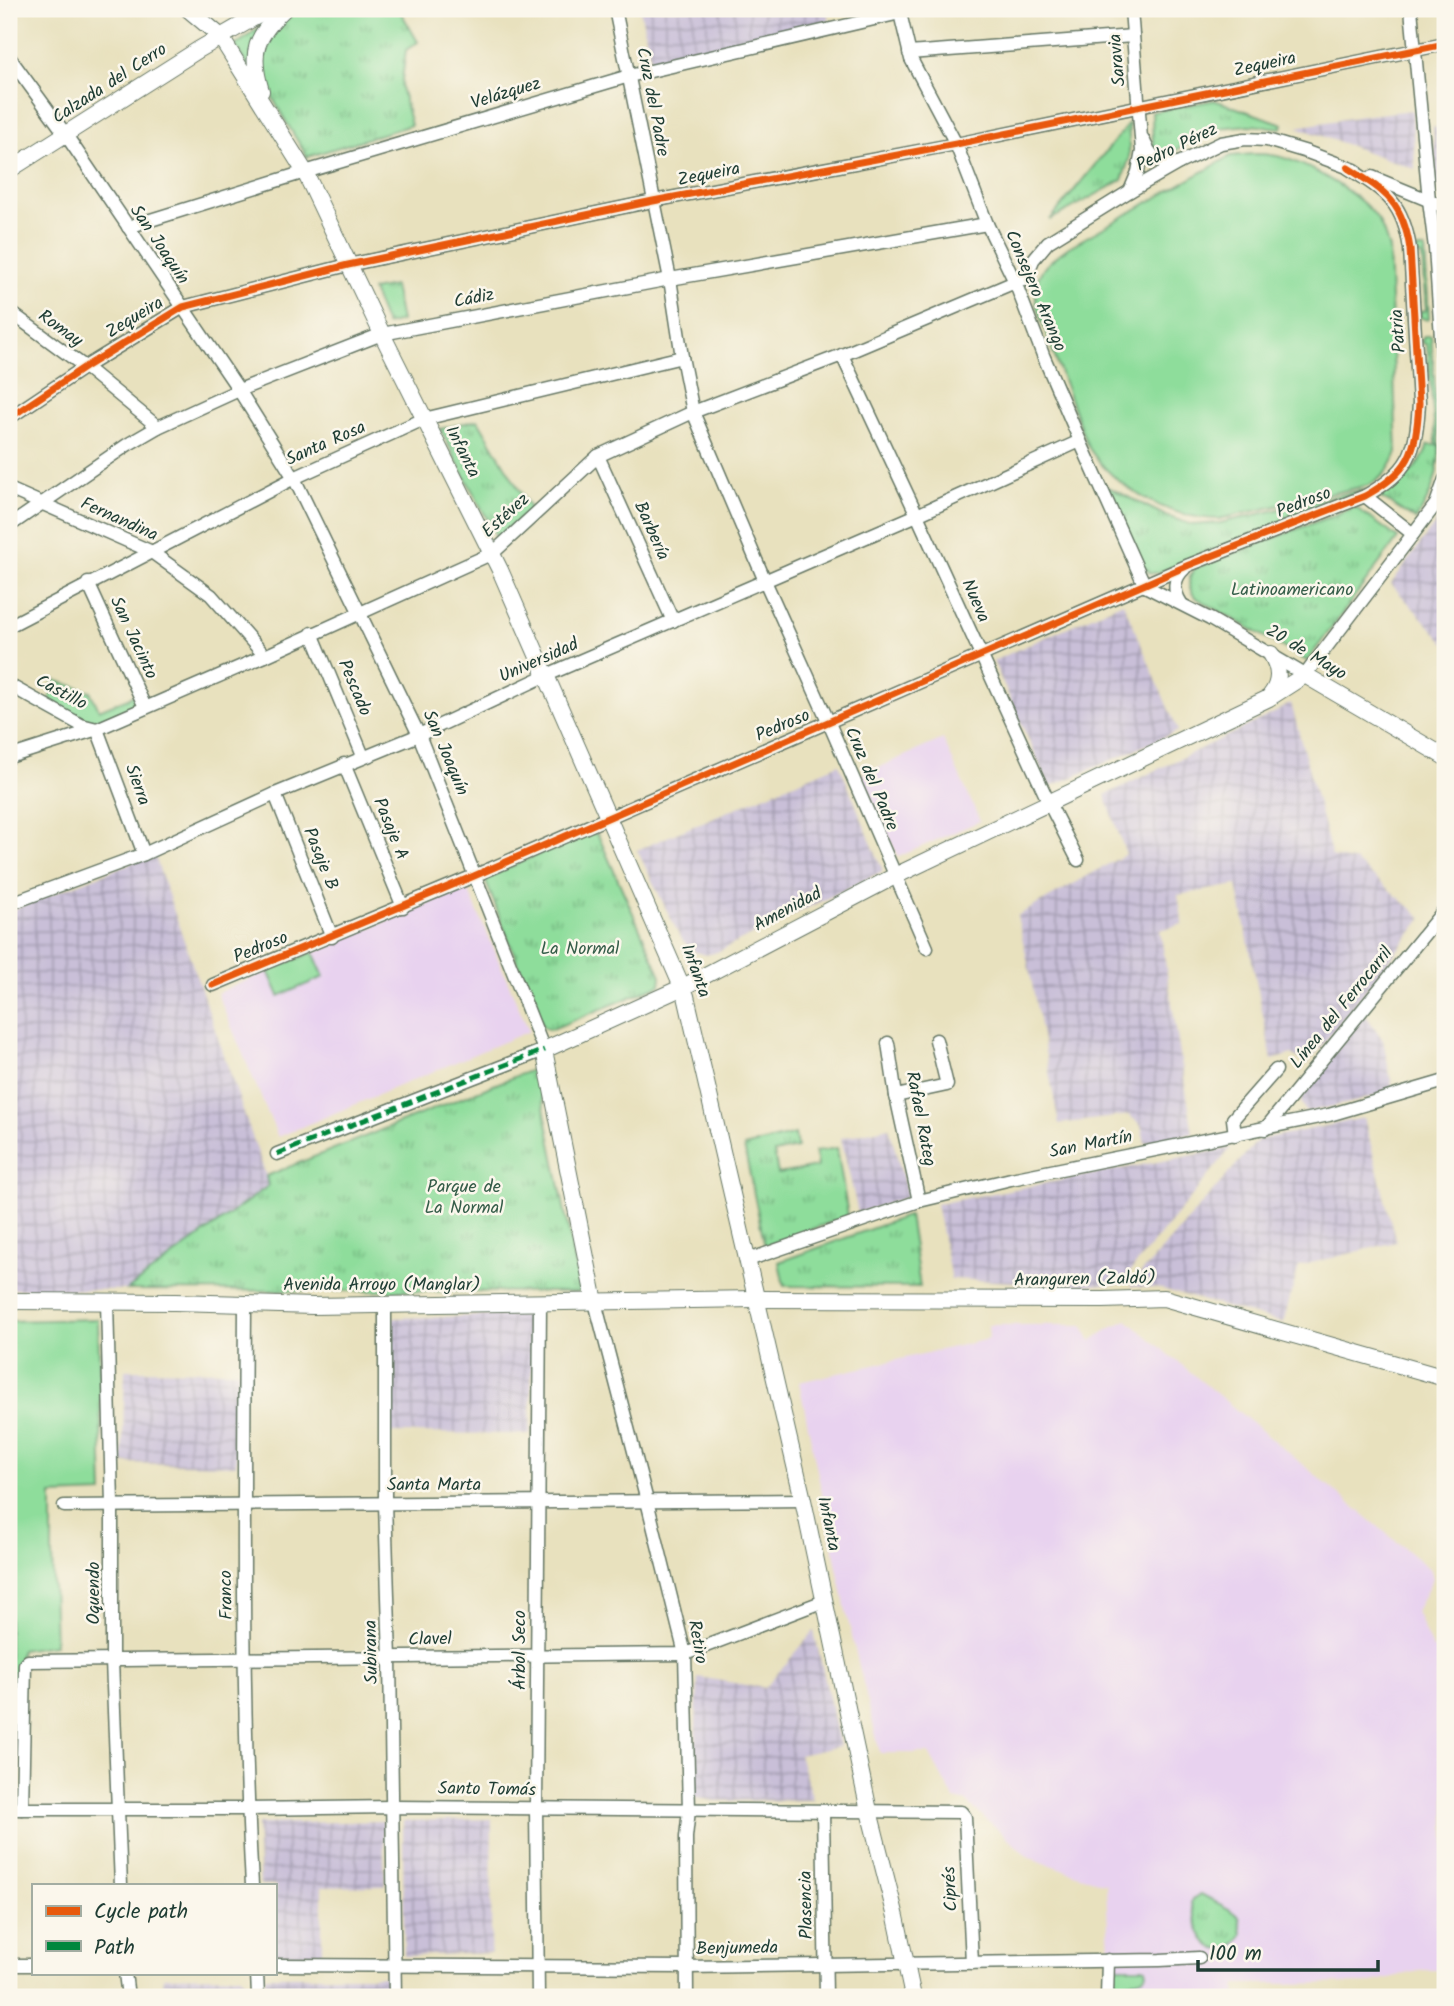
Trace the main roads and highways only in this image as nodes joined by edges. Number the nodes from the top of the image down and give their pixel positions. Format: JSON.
{"nodes":[{"id":1,"x":188,"y":9,"type":"edge"},
{"id":2,"x":269,"y":9,"type":"edge"},
{"id":3,"x":284,"y":9,"type":"edge"},
{"id":4,"x":220,"y":36,"type":"junction"},
{"id":5,"x":271,"y":116,"type":"junction"},
{"id":6,"x":9,"y":170,"type":"edge"},
{"id":7,"x":1271,"y":654,"type":"road end"},
{"id":8,"x":1305,"y":675,"type":"joint"},
{"id":9,"x":1343,"y":697,"type":"junction"},
{"id":10,"x":1269,"y":698,"type":"junction"},
{"id":11,"x":1445,"y":757,"type":"edge"},
{"id":12,"x":683,"y":987,"type":"junction"},
{"id":13,"x":544,"y":1050,"type":"joint"},
{"id":14,"x":756,"y":1299,"type":"junction"},
{"id":15,"x":9,"y":1301,"type":"edge"},
{"id":16,"x":594,"y":1302,"type":"junction"},
{"id":17,"x":1445,"y":1378,"type":"edge"},
{"id":18,"x":913,"y":1997,"type":"edge"}],
"edges":[{"from":1,"to":4,"type":"main road","name":"Infanta"},
{"from":2,"to":4,"type":"main road","name":"Calzada del Cerro"},
{"from":3,"to":5,"type":"main road"},
{"from":4,"to":5,"type":"main road","name":"Infanta"},
{"from":4,"to":6,"type":"main road","name":"Calzada del Cerro"},
{"from":5,"to":12,"type":"main road","name":"Infanta"},
{"from":7,"to":10,"type":"main road"},
{"from":8,"to":9,"type":"main road","name":"20 de Mayo"},
{"from":8,"to":10,"type":"main road","name":"Amenidad"},
{"from":9,"to":10,"type":"main road"},
{"from":9,"to":11,"type":"main road","name":"20 de Mayo"},
{"from":10,"to":12,"type":"main road","name":"Amenidad"},
{"from":12,"to":13,"type":"main road","name":"Amenidad"},
{"from":12,"to":14,"type":"main road","name":"Infanta"},
{"from":13,"to":16,"type":"main road","name":"San Joaquín"},
{"from":14,"to":16,"type":"main road","name":"Avenida Arroyo (Manglar)"},
{"from":14,"to":17,"type":"main road","name":"Aranguren (Zaldó)"},
{"from":14,"to":18,"type":"main road","name":"Infanta"},
{"from":15,"to":16,"type":"main road","name":"Avenida Arroyo (Manglar)"}]}
